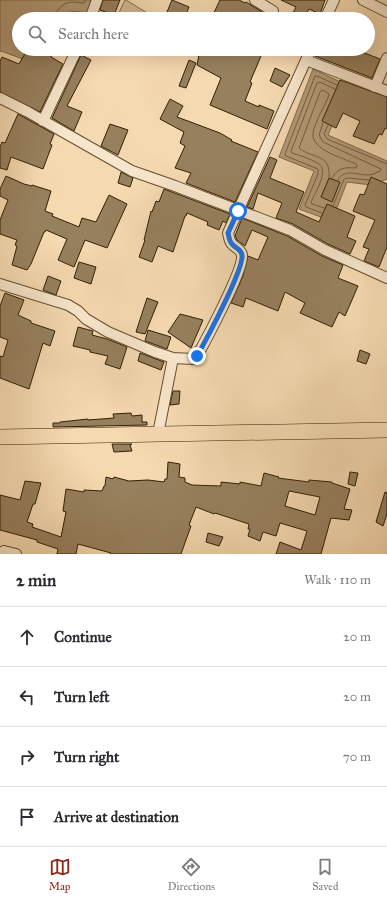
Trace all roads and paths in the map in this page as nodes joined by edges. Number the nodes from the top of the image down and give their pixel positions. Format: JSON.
{"nodes":[{"id":1,"x":97,"y":0,"type":"edge"},
{"id":2,"x":255,"y":0,"type":"edge"},
{"id":3,"x":334,"y":0,"type":"edge"},
{"id":4,"x":363,"y":0,"type":"edge"},
{"id":5,"x":273,"y":11,"type":"dead end"},
{"id":6,"x":93,"y":12,"type":"edge"},
{"id":7,"x":328,"y":12,"type":"edge"},
{"id":8,"x":387,"y":12,"type":"edge"},
{"id":9,"x":74,"y":56,"type":"edge"},
{"id":10,"x":308,"y":56,"type":"edge"},
{"id":11,"x":387,"y":58,"type":"edge"},
{"id":12,"x":306,"y":60,"type":"junction"},
{"id":13,"x":375,"y":87,"type":"junction"},
{"id":14,"x":387,"y":91,"type":"edge"},
{"id":15,"x":0,"y":98,"type":"edge"},
{"id":16,"x":43,"y":121,"type":"junction"},
{"id":17,"x":238,"y":211,"type":"junction"},
{"id":18,"x":387,"y":278,"type":"edge"},
{"id":19,"x":0,"y":284,"type":"edge"},
{"id":20,"x":173,"y":358,"type":"junction"},
{"id":21,"x":387,"y":430,"type":"edge"},
{"id":22,"x":158,"y":434,"type":"junction"},
{"id":23,"x":0,"y":437,"type":"edge"},
{"id":24,"x":3,"y":554,"type":"edge"},
{"id":25,"x":16,"y":554,"type":"edge"}],
"edges":[{"from":1,"to":6,"type":"street"},
{"from":2,"to":5,"type":"street"},
{"from":3,"to":7,"type":"street"},
{"from":4,"to":8,"type":"street"},
{"from":9,"to":16,"type":"street"},
{"from":10,"to":12,"type":"street"},
{"from":11,"to":13,"type":"street"},
{"from":12,"to":13,"type":"street"},
{"from":12,"to":17,"type":"street"},
{"from":13,"to":14,"type":"street"},
{"from":15,"to":16,"type":"street"},
{"from":16,"to":17,"type":"street"},
{"from":17,"to":18,"type":"street"},
{"from":17,"to":20,"type":"street"},
{"from":19,"to":20,"type":"street"},
{"from":20,"to":22,"type":"street"},
{"from":21,"to":22,"type":"main road"},
{"from":22,"to":23,"type":"main road"},
{"from":24,"to":25,"type":"street"}]}
